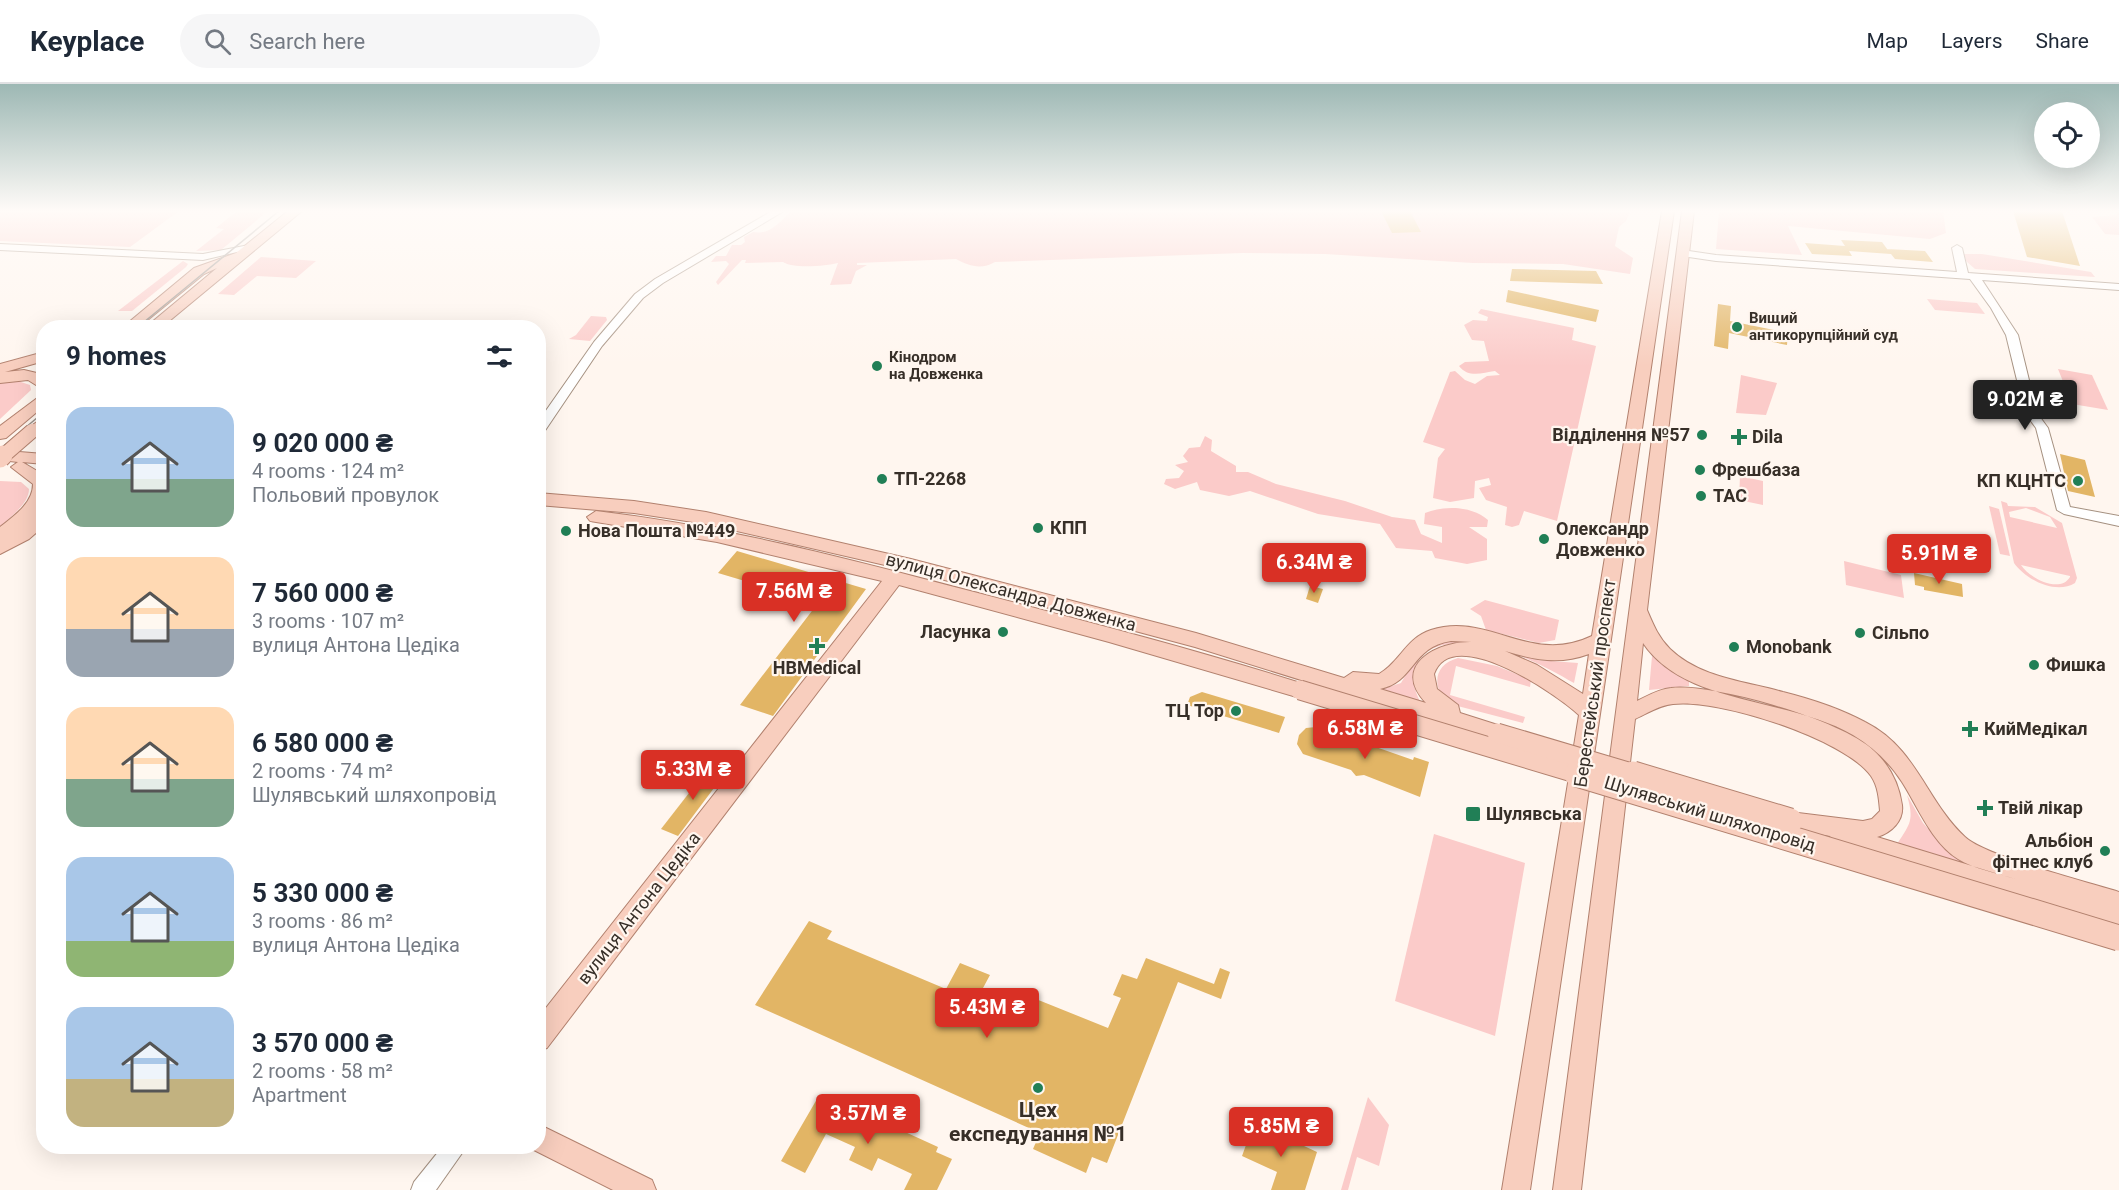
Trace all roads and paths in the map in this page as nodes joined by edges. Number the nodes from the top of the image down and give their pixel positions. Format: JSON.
{"nodes":[{"id":1,"x":202,"y":263,"type":"edge"},
{"id":2,"x":208,"y":263,"type":"edge"},
{"id":3,"x":232,"y":263,"type":"edge"},
{"id":4,"x":691,"y":263,"type":"edge"},
{"id":5,"x":1660,"y":263,"type":"edge"},
{"id":6,"x":1681,"y":263,"type":"edge"},
{"id":7,"x":1781,"y":263,"type":"edge"},
{"id":8,"x":1963,"y":263,"type":"edge"},
{"id":9,"x":1968,"y":276,"type":"junction"},
{"id":10,"x":2119,"y":286,"type":"edge"},
{"id":11,"x":175,"y":309,"type":"junction"},
{"id":12,"x":156,"y":320,"type":"edge"},
{"id":13,"x":158,"y":320,"type":"edge"},
{"id":14,"x":36,"y":358,"type":"edge"},
{"id":15,"x":0,"y":369,"type":"edge"},
{"id":16,"x":36,"y":377,"type":"edge"},
{"id":17,"x":0,"y":378,"type":"edge"},
{"id":18,"x":36,"y":398,"type":"edge"},
{"id":19,"x":36,"y":405,"type":"edge"},
{"id":20,"x":24,"y":415,"type":"junction"},
{"id":21,"x":546,"y":420,"type":"edge"},
{"id":22,"x":36,"y":428,"type":"edge"},
{"id":23,"x":3,"y":432,"type":"edge"},
{"id":24,"x":0,"y":457,"type":"edge"},
{"id":25,"x":33,"y":460,"type":"edge"},
{"id":26,"x":0,"y":465,"type":"edge"},
{"id":27,"x":36,"y":500,"type":"edge"},
{"id":28,"x":546,"y":500,"type":"edge"},
{"id":29,"x":546,"y":512,"type":"edge"},
{"id":30,"x":2119,"y":521,"type":"edge"},
{"id":31,"x":36,"y":523,"type":"edge"},
{"id":32,"x":0,"y":535,"type":"edge"},
{"id":33,"x":0,"y":548,"type":"edge"},
{"id":34,"x":894,"y":578,"type":"junction"},
{"id":35,"x":1637,"y":606,"type":"junction"},
{"id":36,"x":1196,"y":640,"type":"junction"},
{"id":37,"x":1601,"y":640,"type":"junction"},
{"id":38,"x":1301,"y":682,"type":"junction"},
{"id":39,"x":1591,"y":713,"type":"junction"},
{"id":40,"x":1624,"y":715,"type":"junction"},
{"id":41,"x":1497,"y":733,"type":"junction"},
{"id":42,"x":1790,"y":821,"type":"junction"},
{"id":43,"x":2118,"y":920,"type":"edge"},
{"id":44,"x":546,"y":1029,"type":"edge"},
{"id":45,"x":546,"y":1141,"type":"edge"},
{"id":46,"x":450,"y":1154,"type":"edge"},
{"id":47,"x":422,"y":1190,"type":"edge"},
{"id":48,"x":642,"y":1190,"type":"edge"},
{"id":49,"x":1516,"y":1190,"type":"edge"},
{"id":50,"x":1567,"y":1190,"type":"edge"}],
"edges":[{"from":1,"to":12,"type":"main road"},
{"from":2,"to":11,"type":"street"},
{"from":3,"to":11,"type":"main road"},
{"from":4,"to":21,"type":"street"},
{"from":5,"to":37,"type":"main road","name":"Берестейський проспект"},
{"from":6,"to":35,"type":"main road","name":"Берестейський проспект"},
{"from":7,"to":9,"type":"street"},
{"from":8,"to":9,"type":"street"},
{"from":9,"to":10,"type":"street"},
{"from":9,"to":30,"type":"street"},
{"from":11,"to":13,"type":"main road"},
{"from":14,"to":15,"type":"main road"},
{"from":16,"to":17,"type":"main road"},
{"from":18,"to":20,"type":"main road"},
{"from":19,"to":20,"type":"main road"},
{"from":20,"to":23,"type":"main road"},
{"from":22,"to":24,"type":"main road","bridge":true},
{"from":24,"to":25,"type":"main road"},
{"from":25,"to":26,"type":"main road"},
{"from":27,"to":32,"type":"main road"},
{"from":28,"to":36,"type":"main road","name":"вулиця Олександра Довженка"},
{"from":29,"to":34,"type":"main road","name":"вулиця Олександра Довженка"},
{"from":31,"to":33,"type":"main road"},
{"from":34,"to":38,"type":"main road","name":"вулиця Олександра Довженка"},
{"from":34,"to":44,"type":"main road","name":"вулиця Антона Цедіка"},
{"from":35,"to":40,"type":"main road","name":"Берестейський проспект"},
{"from":35,"to":43,"type":"main road"},
{"from":36,"to":37,"type":"main road"},
{"from":36,"to":38,"type":"main road","name":"вулиця Олександра Довженка"},
{"from":37,"to":39,"type":"main road","name":"Берестейський проспект"},
{"from":38,"to":41,"type":"main road","name":"Шулявський шляхопровід"},
{"from":38,"to":43,"type":"main road","name":"Шулявський шляхопровід","bridge":true},
{"from":39,"to":41,"type":"main road"},
{"from":39,"to":49,"type":"main road","name":"Берестейський проспект"},
{"from":40,"to":42,"type":"main road"},
{"from":40,"to":50,"type":"main road","name":"Берестейський проспект"},
{"from":41,"to":42,"type":"main road","name":"Шулявський шляхопровід","bridge":true},
{"from":42,"to":43,"type":"main road","name":"Шулявський шляхопровід"},
{"from":45,"to":48,"type":"main road"},
{"from":46,"to":47,"type":"street"}]}
